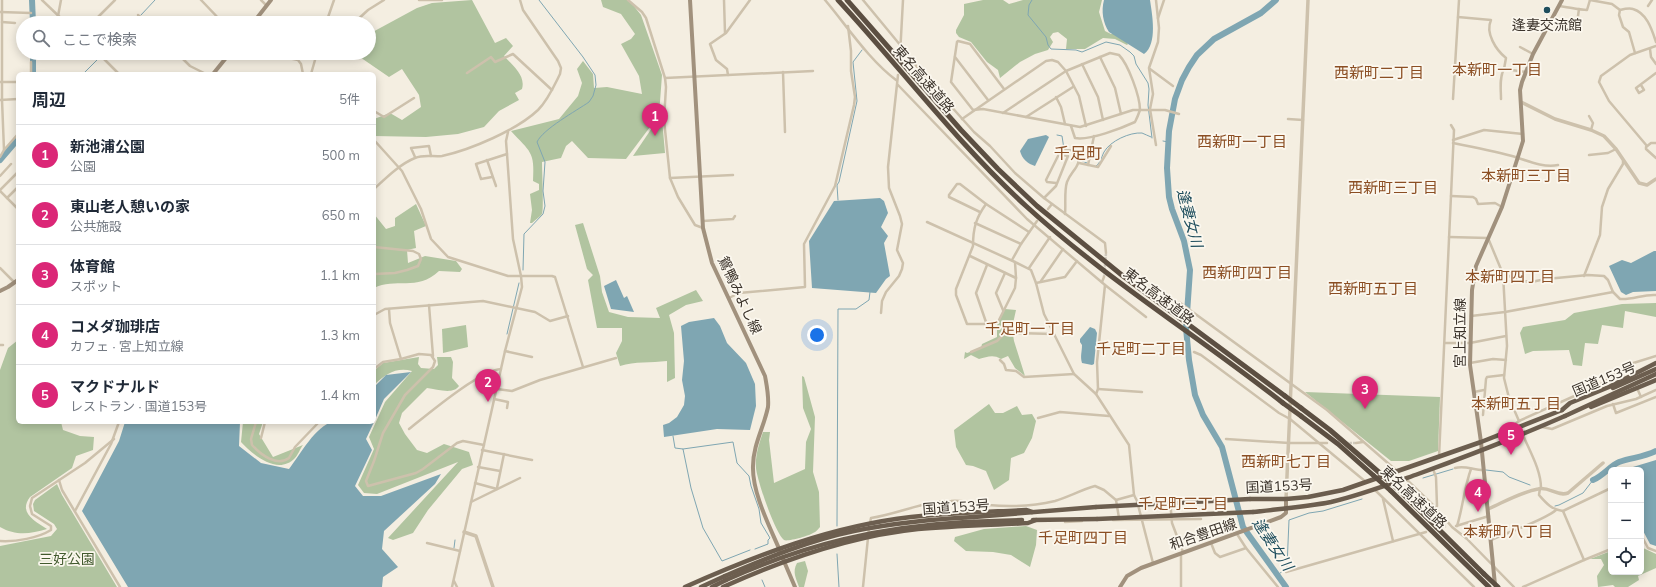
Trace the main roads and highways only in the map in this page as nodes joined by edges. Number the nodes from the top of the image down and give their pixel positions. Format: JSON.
{"nodes":[{"id":1,"x":271,"y":0,"type":"edge"},
{"id":2,"x":690,"y":0,"type":"edge"},
{"id":3,"x":838,"y":0,"type":"edge"},
{"id":4,"x":847,"y":0,"type":"edge"},
{"id":5,"x":1562,"y":0,"type":"edge"},
{"id":6,"x":259,"y":16,"type":"edge"},
{"id":7,"x":224,"y":60,"type":"edge"},
{"id":8,"x":215,"y":72,"type":"edge"},
{"id":9,"x":16,"y":281,"type":"edge"},
{"id":10,"x":0,"y":291,"type":"edge"},
{"id":11,"x":1656,"y":363,"type":"edge"},
{"id":12,"x":1656,"y":369,"type":"edge"},
{"id":13,"x":1656,"y":374,"type":"edge"},
{"id":14,"x":1656,"y":380,"type":"edge"},
{"id":15,"x":1562,"y":410,"type":"junction"},
{"id":16,"x":1565,"y":416,"type":"junction"},
{"id":17,"x":1481,"y":442,"type":"junction"},
{"id":18,"x":1482,"y":450,"type":"junction"},
{"id":19,"x":1286,"y":499,"type":"junction"},
{"id":20,"x":1286,"y":508,"type":"junction"},
{"id":21,"x":1032,"y":512,"type":"junction"},
{"id":22,"x":1036,"y":520,"type":"junction"},
{"id":23,"x":779,"y":549,"type":"junction"},
{"id":24,"x":784,"y":561,"type":"junction"},
{"id":25,"x":726,"y":578,"type":"junction"},
{"id":26,"x":1488,"y":586,"type":"edge"},
{"id":27,"x":685,"y":587,"type":"edge"},
{"id":28,"x":701,"y":587,"type":"edge"},
{"id":29,"x":712,"y":587,"type":"edge"},
{"id":30,"x":723,"y":587,"type":"edge"},
{"id":31,"x":795,"y":587,"type":"edge"},
{"id":32,"x":1120,"y":587,"type":"edge"},
{"id":33,"x":1497,"y":587,"type":"edge"}],
"edges":[{"from":1,"to":6,"type":"main road"},
{"from":2,"to":23,"type":"main road","name":"鴛鴨みよし線"},
{"from":3,"to":26,"type":"highway","name":"東名高速道路","bridge":true},
{"from":4,"to":33,"type":"highway","name":"東名高速道路","bridge":true},
{"from":5,"to":17,"type":"main road","name":"宮上知立線"},
{"from":7,"to":8,"type":"main road"},
{"from":9,"to":10,"type":"main road"},
{"from":11,"to":15,"type":"highway","bridge":true},
{"from":12,"to":15,"type":"highway","name":"国道153号","bridge":true},
{"from":13,"to":16,"type":"highway","name":"国道153号","bridge":true},
{"from":14,"to":16,"type":"highway","bridge":true},
{"from":15,"to":17,"type":"highway","name":"国道153号"},
{"from":16,"to":18,"type":"highway","name":"国道153号"},
{"from":17,"to":18,"type":"main road","name":"宮上知立線"},
{"from":17,"to":19,"type":"highway","name":"国道153号"},
{"from":18,"to":20,"type":"highway","name":"国道153号"},
{"from":18,"to":33,"type":"main road","name":"宮上知立線"},
{"from":19,"to":20,"type":"main road"},
{"from":19,"to":21,"type":"highway","name":"国道153号","bridge":true},
{"from":20,"to":22,"type":"highway","name":"国道153号","bridge":true},
{"from":20,"to":32,"type":"main road","name":"和合豊田線"},
{"from":21,"to":23,"type":"highway"},
{"from":21,"to":25,"type":"highway","name":"国道153号","bridge":true},
{"from":22,"to":24,"type":"highway"},
{"from":22,"to":25,"type":"highway","name":"国道153号","bridge":true},
{"from":23,"to":24,"type":"main road","name":"鴛鴨みよし線"},
{"from":23,"to":27,"type":"highway"},
{"from":24,"to":30,"type":"highway"},
{"from":24,"to":31,"type":"main road","name":"鴛鴨みよし線"},
{"from":25,"to":28,"type":"highway","name":"国道153号"},
{"from":25,"to":29,"type":"highway","name":"国道153号"}]}
